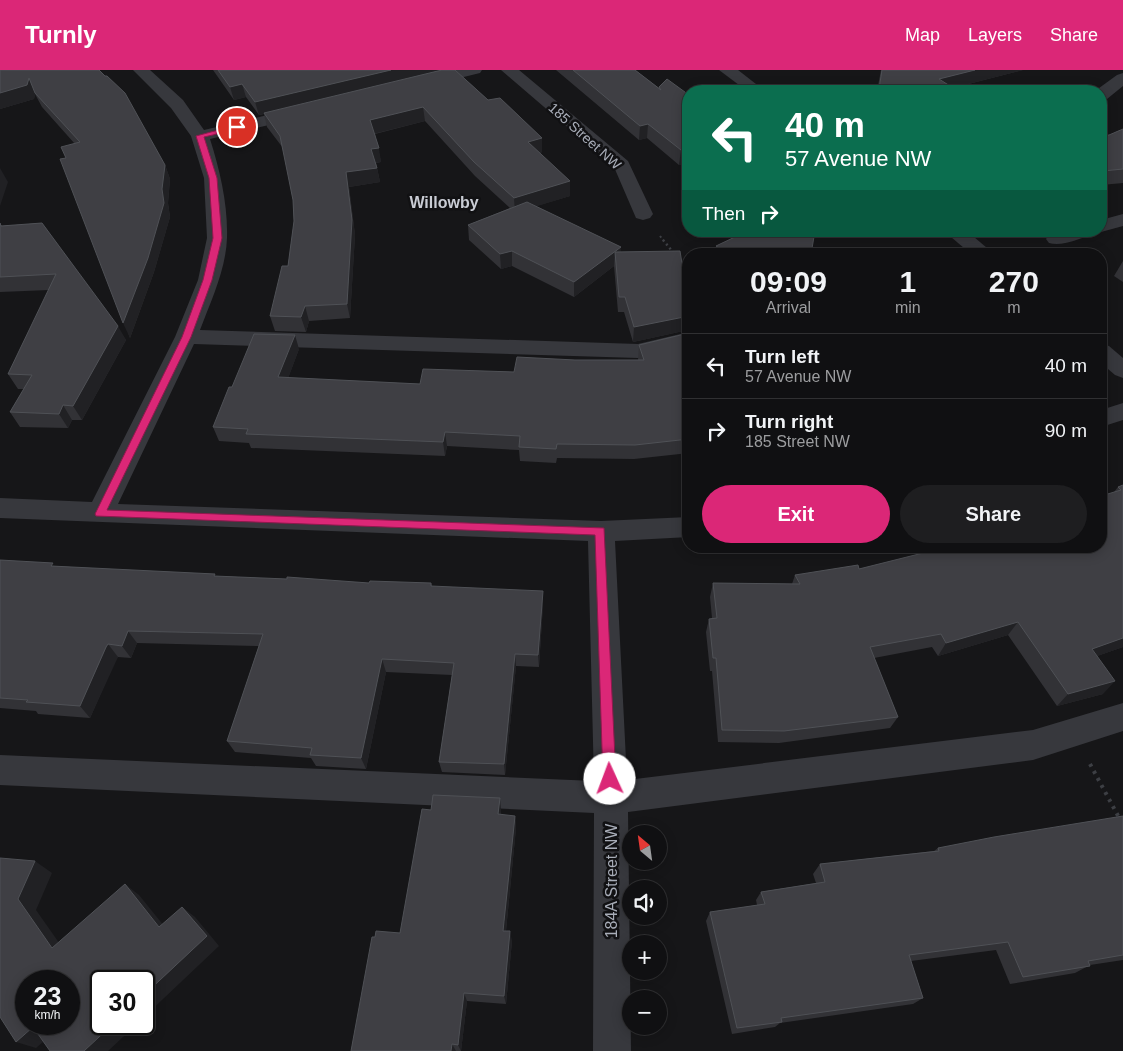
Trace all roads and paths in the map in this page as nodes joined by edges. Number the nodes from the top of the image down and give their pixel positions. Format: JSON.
{"nodes":[{"id":1,"x":141,"y":70,"type":"edge"},
{"id":2,"x":474,"y":70,"type":"edge"},
{"id":3,"x":509,"y":70,"type":"edge"},
{"id":4,"x":727,"y":70,"type":"edge"},
{"id":5,"x":1123,"y":78,"type":"edge"},
{"id":6,"x":748,"y":85,"type":"edge"},
{"id":7,"x":408,"y":86,"type":"edge"},
{"id":8,"x":1107,"y":90,"type":"edge"},
{"id":9,"x":314,"y":109,"type":"edge"},
{"id":10,"x":200,"y":136,"type":"junction"},
{"id":11,"x":643,"y":214,"type":"joint"},
{"id":12,"x":1123,"y":220,"type":"edge"},
{"id":13,"x":1107,"y":224,"type":"edge"},
{"id":14,"x":962,"y":237,"type":"edge"},
{"id":15,"x":1063,"y":237,"type":"edge"},
{"id":16,"x":1056,"y":239,"type":"dead end"},
{"id":17,"x":976,"y":248,"type":"edge"},
{"id":18,"x":682,"y":264,"type":"edge"},
{"id":19,"x":186,"y":337,"type":"junction"},
{"id":20,"x":682,"y":341,"type":"edge"},
{"id":21,"x":1107,"y":356,"type":"edge"},
{"id":22,"x":1123,"y":370,"type":"edge"},
{"id":23,"x":1123,"y":411,"type":"edge"},
{"id":24,"x":1107,"y":417,"type":"edge"},
{"id":25,"x":0,"y":508,"type":"edge"},
{"id":26,"x":100,"y":514,"type":"junction"},
{"id":27,"x":682,"y":527,"type":"edge"},
{"id":28,"x":600,"y":531,"type":"junction"},
{"id":29,"x":1123,"y":717,"type":"edge"},
{"id":30,"x":1073,"y":734,"type":"junction"},
{"id":31,"x":0,"y":770,"type":"edge"},
{"id":32,"x":610,"y":798,"type":"junction"},
{"id":33,"x":1123,"y":825,"type":"edge"},
{"id":34,"x":612,"y":1051,"type":"edge"}],
"edges":[{"from":1,"to":10,"type":"street"},
{"from":2,"to":7,"type":"street"},
{"from":3,"to":11,"type":"street","name":"185 Street NW"},
{"from":4,"to":6,"type":"street"},
{"from":5,"to":8,"type":"street"},
{"from":9,"to":10,"type":"street"},
{"from":10,"to":19,"type":"street"},
{"from":11,"to":18,"type":"path"},
{"from":12,"to":13,"type":"street"},
{"from":14,"to":17,"type":"street"},
{"from":15,"to":16,"type":"street"},
{"from":19,"to":20,"type":"street"},
{"from":19,"to":26,"type":"street"},
{"from":21,"to":22,"type":"street"},
{"from":23,"to":24,"type":"street"},
{"from":25,"to":26,"type":"street"},
{"from":26,"to":28,"type":"street"},
{"from":27,"to":28,"type":"street"},
{"from":28,"to":32,"type":"street","name":"184A Street NW"},
{"from":29,"to":30,"type":"street"},
{"from":30,"to":32,"type":"street"},
{"from":30,"to":33,"type":"path"},
{"from":31,"to":32,"type":"street"},
{"from":32,"to":34,"type":"street","name":"184A Street NW"}]}
